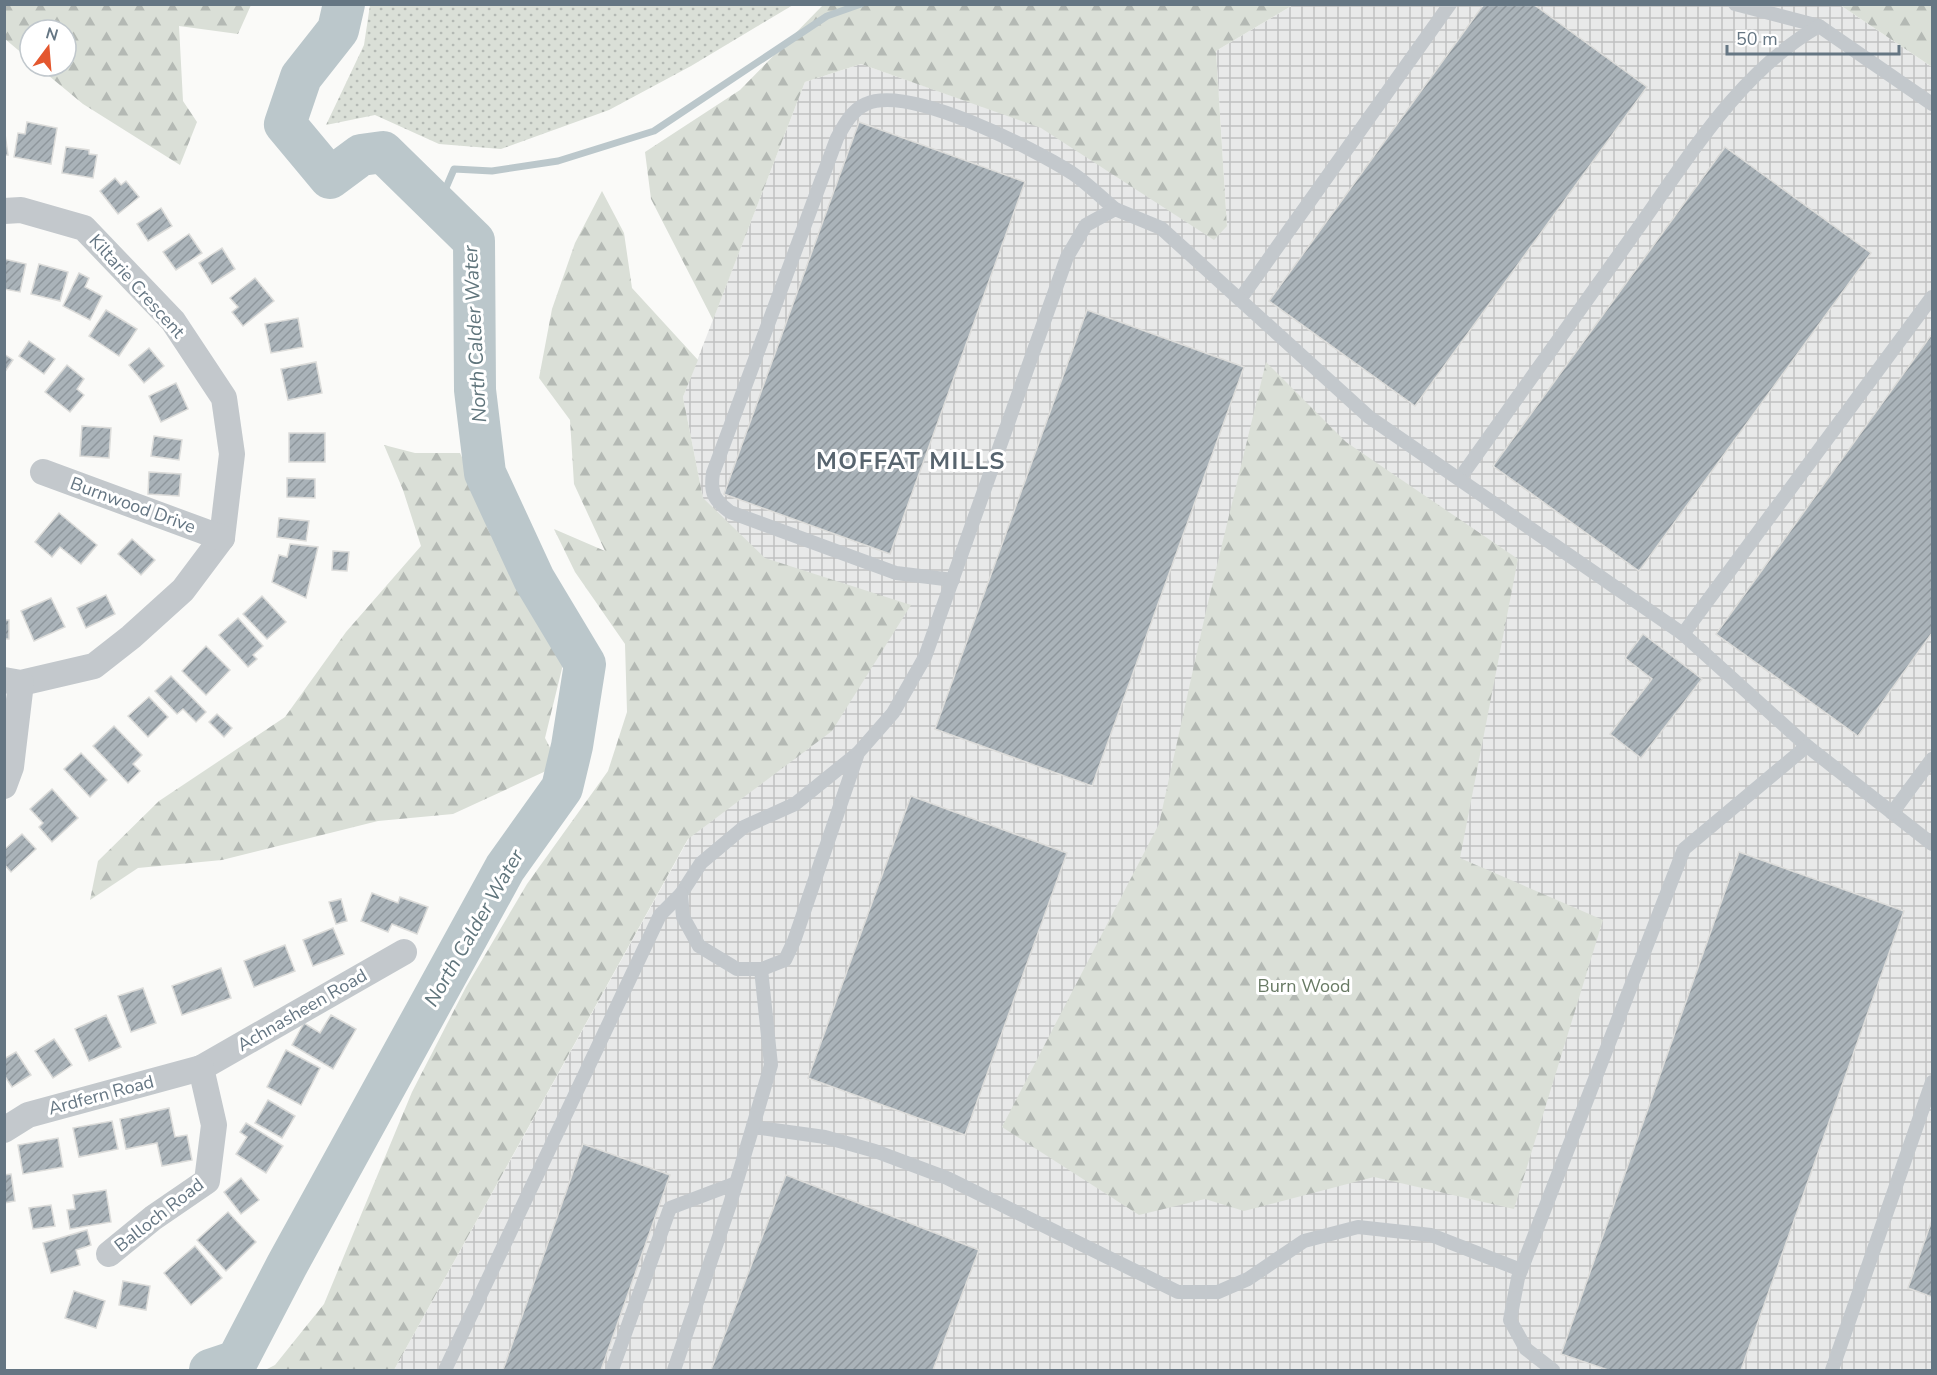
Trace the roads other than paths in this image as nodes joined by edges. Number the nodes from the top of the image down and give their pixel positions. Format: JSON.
{"nodes":[{"id":1,"x":1450,"y":4,"type":"edge"},
{"id":2,"x":1735,"y":4,"type":"edge"},
{"id":3,"x":1819,"y":26,"type":"junction"},
{"id":4,"x":1932,"y":104,"type":"edge"},
{"id":5,"x":1115,"y":209,"type":"junction"},
{"id":6,"x":4,"y":211,"type":"edge"},
{"id":7,"x":1932,"y":297,"type":"edge"},
{"id":8,"x":1241,"y":298,"type":"junction"},
{"id":9,"x":43,"y":472,"type":"dead end"},
{"id":10,"x":1460,"y":478,"type":"junction"},
{"id":11,"x":222,"y":538,"type":"junction"},
{"id":12,"x":953,"y":580,"type":"junction"},
{"id":13,"x":1683,"y":634,"type":"junction"},
{"id":14,"x":13,"y":681,"type":"edge"},
{"id":15,"x":1807,"y":746,"type":"junction"},
{"id":16,"x":858,"y":753,"type":"junction"},
{"id":17,"x":1932,"y":759,"type":"edge"},
{"id":18,"x":4,"y":786,"type":"edge"},
{"id":19,"x":1892,"y":813,"type":"junction"},
{"id":20,"x":1932,"y":844,"type":"edge"},
{"id":21,"x":681,"y":894,"type":"junction"},
{"id":22,"x":404,"y":952,"type":"dead end"},
{"id":23,"x":761,"y":969,"type":"junction"},
{"id":24,"x":201,"y":1068,"type":"junction"},
{"id":25,"x":1932,"y":1082,"type":"edge"},
{"id":26,"x":753,"y":1127,"type":"junction"},
{"id":27,"x":4,"y":1130,"type":"edge"},
{"id":28,"x":736,"y":1184,"type":"junction"},
{"id":29,"x":109,"y":1254,"type":"dead end"},
{"id":30,"x":1521,"y":1270,"type":"junction"},
{"id":31,"x":445,"y":1371,"type":"edge"},
{"id":32,"x":612,"y":1371,"type":"edge"},
{"id":33,"x":674,"y":1371,"type":"edge"},
{"id":34,"x":1553,"y":1371,"type":"edge"},
{"id":35,"x":1832,"y":1371,"type":"edge"}],
"edges":[{"from":1,"to":8,"type":"lane"},
{"from":2,"to":3,"type":"lane"},
{"from":3,"to":4,"type":"lane"},
{"from":3,"to":10,"type":"lane"},
{"from":5,"to":8,"type":"lane"},
{"from":5,"to":12,"type":"lane"},
{"from":5,"to":12,"type":"lane"},
{"from":6,"to":11,"type":"street","name":"Kiltarie Crescent"},
{"from":7,"to":13,"type":"lane"},
{"from":8,"to":10,"type":"lane"},
{"from":9,"to":11,"type":"street","name":"Burnwood Drive"},
{"from":10,"to":13,"type":"lane"},
{"from":11,"to":14,"type":"street"},
{"from":12,"to":16,"type":"lane"},
{"from":13,"to":15,"type":"lane"},
{"from":14,"to":18,"type":"street"},
{"from":15,"to":19,"type":"lane"},
{"from":15,"to":30,"type":"lane"},
{"from":16,"to":21,"type":"lane"},
{"from":16,"to":23,"type":"lane"},
{"from":17,"to":19,"type":"lane"},
{"from":19,"to":20,"type":"lane"},
{"from":21,"to":23,"type":"lane"},
{"from":21,"to":31,"type":"lane"},
{"from":22,"to":24,"type":"street","name":"Achnasheen Road"},
{"from":23,"to":26,"type":"lane"},
{"from":24,"to":27,"type":"street","name":"Ardfern Road"},
{"from":24,"to":29,"type":"street","name":"Balloch Road"},
{"from":25,"to":35,"type":"lane"},
{"from":26,"to":28,"type":"lane"},
{"from":26,"to":30,"type":"lane"},
{"from":28,"to":32,"type":"lane"},
{"from":28,"to":33,"type":"lane"},
{"from":30,"to":34,"type":"lane"}]}
